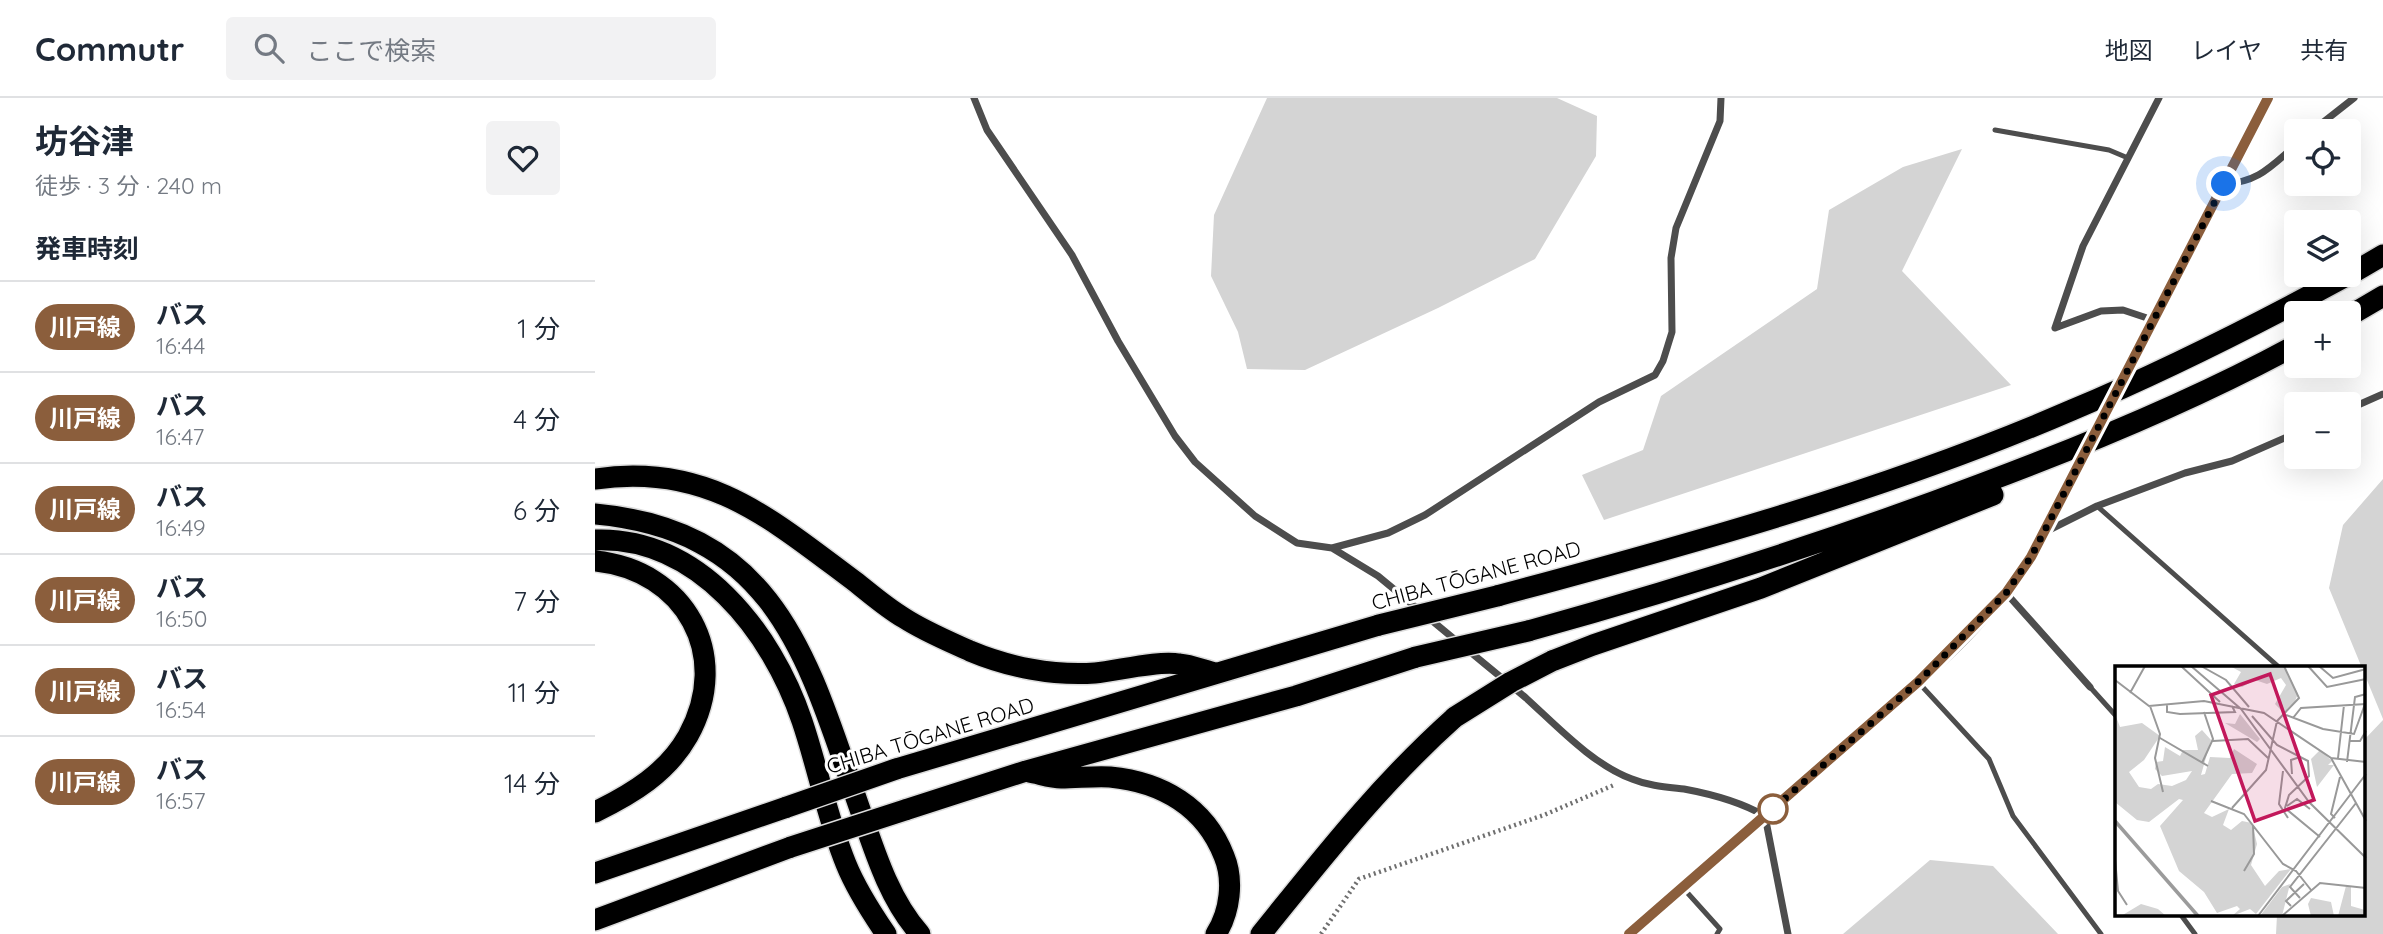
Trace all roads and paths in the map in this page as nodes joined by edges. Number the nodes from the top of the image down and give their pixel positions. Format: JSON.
{"nodes":[{"id":1,"x":974,"y":98,"type":"edge"},
{"id":2,"x":1721,"y":98,"type":"edge"},
{"id":3,"x":2159,"y":98,"type":"edge"},
{"id":4,"x":2354,"y":98,"type":"edge"},
{"id":5,"x":2264,"y":99,"type":"edge"},
{"id":6,"x":2327,"y":119,"type":"edge"},
{"id":7,"x":1995,"y":131,"type":"dead end"},
{"id":8,"x":2284,"y":155,"type":"edge"},
{"id":9,"x":2128,"y":158,"type":"junction"},
{"id":10,"x":2224,"y":184,"type":"junction"},
{"id":11,"x":2383,"y":255,"type":"edge"},
{"id":12,"x":2361,"y":268,"type":"edge"},
{"id":13,"x":2325,"y":287,"type":"edge"},
{"id":14,"x":2383,"y":296,"type":"edge"},
{"id":15,"x":2361,"y":309,"type":"edge"},
{"id":16,"x":2153,"y":320,"type":"junction"},
{"id":17,"x":2284,"y":351,"type":"edge"},
{"id":18,"x":2383,"y":394,"type":"edge"},
{"id":19,"x":2361,"y":404,"type":"edge"},
{"id":20,"x":2157,"y":412,"type":"junction"},
{"id":21,"x":2284,"y":438,"type":"edge"},
{"id":22,"x":595,"y":479,"type":"edge"},
{"id":23,"x":2097,"y":506,"type":"junction"},
{"id":24,"x":595,"y":514,"type":"edge"},
{"id":25,"x":2043,"y":533,"type":"junction"},
{"id":26,"x":595,"y":540,"type":"edge"},
{"id":27,"x":1332,"y":548,"type":"junction"},
{"id":28,"x":595,"y":561,"type":"edge"},
{"id":29,"x":2006,"y":593,"type":"junction"},
{"id":30,"x":2278,"y":666,"type":"edge"},
{"id":31,"x":1215,"y":673,"type":"junction"},
{"id":32,"x":1918,"y":682,"type":"junction"},
{"id":33,"x":2090,"y":687,"type":"joint"},
{"id":34,"x":2115,"y":715,"type":"edge"},
{"id":35,"x":1026,"y":771,"type":"junction"},
{"id":36,"x":1629,"y":779,"type":"junction"},
{"id":37,"x":595,"y":812,"type":"edge"},
{"id":38,"x":1765,"y":816,"type":"junction"},
{"id":39,"x":595,"y":873,"type":"edge"},
{"id":40,"x":1684,"y":888,"type":"junction"},
{"id":41,"x":2182,"y":916,"type":"edge"},
{"id":42,"x":595,"y":920,"type":"edge"},
{"id":43,"x":886,"y":934,"type":"edge"},
{"id":44,"x":920,"y":934,"type":"edge"},
{"id":45,"x":1216,"y":934,"type":"edge"},
{"id":46,"x":1261,"y":934,"type":"edge"},
{"id":47,"x":1321,"y":934,"type":"edge"},
{"id":48,"x":1629,"y":934,"type":"edge"},
{"id":49,"x":1717,"y":934,"type":"edge"},
{"id":50,"x":1788,"y":934,"type":"edge"},
{"id":51,"x":2101,"y":934,"type":"edge"},
{"id":52,"x":2195,"y":934,"type":"edge"}],
"edges":[{"from":1,"to":27,"type":"street"},
{"from":2,"to":27,"type":"street"},
{"from":3,"to":9,"type":"street"},
{"from":4,"to":6,"type":"street"},
{"from":5,"to":10,"type":"street"},
{"from":7,"to":9,"type":"lane"},
{"from":8,"to":10,"type":"street"},
{"from":9,"to":16,"type":"street"},
{"from":10,"to":16,"type":"street"},
{"from":11,"to":12,"type":"highway","name":"CHIBA TŌGANE ROAD"},
{"from":13,"to":31,"type":"highway","name":"CHIBA TŌGANE ROAD","bridge":true},
{"from":14,"to":15,"type":"highway"},
{"from":16,"to":25,"type":"street","bridge":true},
{"from":17,"to":20,"type":"highway"},
{"from":18,"to":19,"type":"street"},
{"from":20,"to":35,"type":"highway","bridge":true},
{"from":20,"to":46,"type":"highway","bridge":true},
{"from":21,"to":23,"type":"street"},
{"from":22,"to":31,"type":"highway"},
{"from":23,"to":25,"type":"street"},
{"from":23,"to":30,"type":"lane"},
{"from":24,"to":44,"type":"highway"},
{"from":25,"to":29,"type":"street"},
{"from":26,"to":43,"type":"highway"},
{"from":27,"to":36,"type":"street"},
{"from":28,"to":37,"type":"highway"},
{"from":29,"to":32,"type":"street"},
{"from":29,"to":33,"type":"street"},
{"from":31,"to":39,"type":"highway","name":"CHIBA TŌGANE ROAD","bridge":true},
{"from":32,"to":38,"type":"street"},
{"from":32,"to":51,"type":"lane"},
{"from":33,"to":34,"type":"lane"},
{"from":35,"to":42,"type":"highway","bridge":true},
{"from":35,"to":45,"type":"highway"},
{"from":36,"to":38,"type":"street"},
{"from":36,"to":47,"type":"path"},
{"from":38,"to":40,"type":"street"},
{"from":38,"to":50,"type":"street"},
{"from":40,"to":48,"type":"street"},
{"from":40,"to":49,"type":"lane"},
{"from":41,"to":52,"type":"lane"}]}
